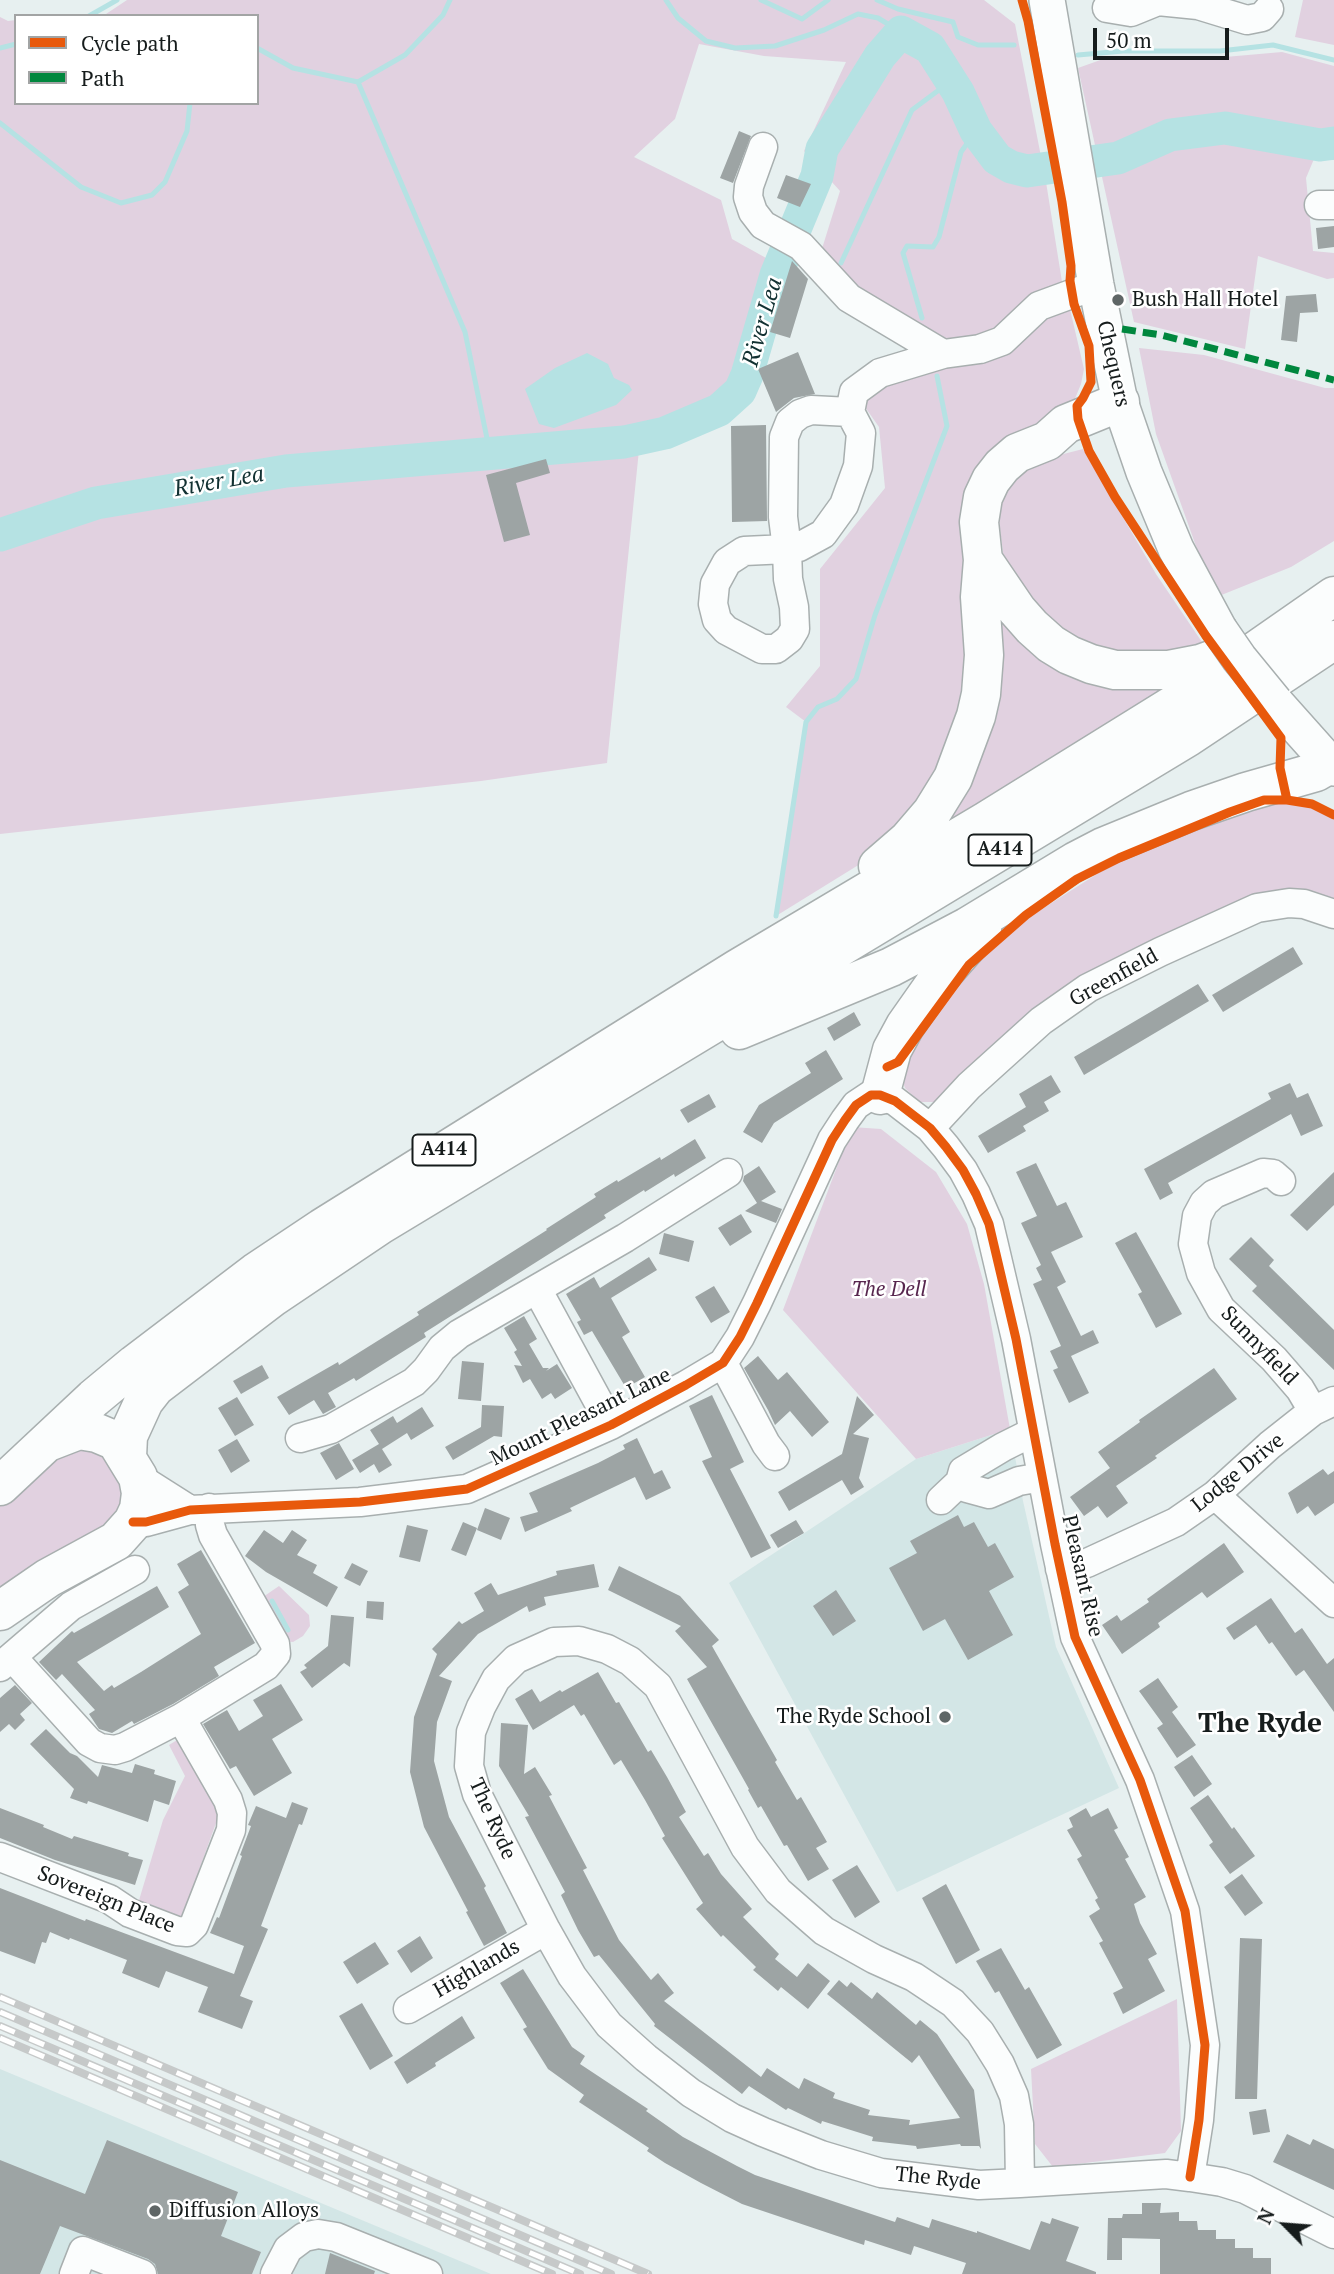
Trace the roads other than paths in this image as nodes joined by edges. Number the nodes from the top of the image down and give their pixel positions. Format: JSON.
{"nodes":[{"id":1,"x":1047,"y":0,"type":"edge"},
{"id":2,"x":1198,"y":3,"type":"edge"},
{"id":3,"x":1107,"y":8,"type":"dead end"},
{"id":4,"x":1269,"y":9,"type":"dead end"},
{"id":5,"x":763,"y":147,"type":"dead end"},
{"id":6,"x":1096,"y":285,"type":"junction"},
{"id":7,"x":943,"y":354,"type":"junction"},
{"id":8,"x":850,"y":412,"type":"junction"},
{"id":9,"x":1124,"y":413,"type":"junction"},
{"id":10,"x":983,"y":561,"type":"junction"},
{"id":11,"x":1334,"y":596,"type":"edge"},
{"id":12,"x":1282,"y":634,"type":"junction"},
{"id":13,"x":1334,"y":640,"type":"edge"},
{"id":14,"x":1332,"y":766,"type":"edge"},
{"id":15,"x":853,"y":899,"type":"junction"},
{"id":16,"x":1005,"y":904,"type":"junction"},
{"id":17,"x":1334,"y":914,"type":"edge"},
{"id":18,"x":663,"y":1054,"type":"junction"},
{"id":19,"x":880,"y":1095,"type":"junction"},
{"id":20,"x":930,"y":1128,"type":"junction"},
{"id":21,"x":728,"y":1173,"type":"dead end"},
{"id":22,"x":1281,"y":1181,"type":"dead end"},
{"id":23,"x":537,"y":1289,"type":"junction"},
{"id":24,"x":723,"y":1363,"type":"junction"},
{"id":25,"x":1324,"y":1406,"type":"edge"},
{"id":26,"x":611,"y":1425,"type":"junction"},
{"id":27,"x":1033,"y":1432,"type":"junction"},
{"id":28,"x":300,"y":1438,"type":"dead end"},
{"id":29,"x":48,"y":1442,"type":"junction"},
{"id":30,"x":775,"y":1456,"type":"dead end"},
{"id":31,"x":133,"y":1467,"type":"junction"},
{"id":32,"x":1042,"y":1477,"type":"junction"},
{"id":33,"x":0,"y":1486,"type":"edge"},
{"id":34,"x":1215,"y":1494,"type":"junction"},
{"id":35,"x":199,"y":1509,"type":"junction"},
{"id":36,"x":133,"y":1522,"type":"junction"},
{"id":37,"x":1060,"y":1569,"type":"junction"},
{"id":38,"x":135,"y":1570,"type":"dead end"},
{"id":39,"x":1334,"y":1603,"type":"edge"},
{"id":40,"x":0,"y":1611,"type":"edge"},
{"id":41,"x":6,"y":1662,"type":"edge"},
{"id":42,"x":181,"y":1718,"type":"junction"},
{"id":43,"x":0,"y":1857,"type":"edge"},
{"id":44,"x":546,"y":1930,"type":"junction"},
{"id":45,"x":408,"y":2009,"type":"dead end"},
{"id":46,"x":1190,"y":2177,"type":"junction"},
{"id":47,"x":1020,"y":2183,"type":"junction"},
{"id":48,"x":1334,"y":2234,"type":"edge"},
{"id":49,"x":74,"y":2274,"type":"edge"},
{"id":50,"x":142,"y":2274,"type":"edge"},
{"id":51,"x":275,"y":2274,"type":"edge"},
{"id":52,"x":428,"y":2274,"type":"edge"}],
"edges":[{"from":1,"to":6,"type":"main road","name":"Chequers"},
{"from":2,"to":3,"type":"street"},
{"from":2,"to":4,"type":"street"},
{"from":5,"to":7,"type":"street"},
{"from":6,"to":7,"type":"street"},
{"from":6,"to":9,"type":"main road","name":"Chequers"},
{"from":7,"to":8,"type":"street"},
{"from":8,"to":8,"type":"street"},
{"from":9,"to":10,"type":"highway","number":"A414"},
{"from":9,"to":14,"type":"main road","name":"Chequers","bridge":true},
{"from":10,"to":12,"type":"highway","number":"A414"},
{"from":10,"to":15,"type":"highway","number":"A414"},
{"from":11,"to":12,"type":"highway","number":"A414"},
{"from":12,"to":15,"type":"highway","number":"A414"},
{"from":13,"to":18,"type":"highway","number":"A414"},
{"from":14,"to":16,"type":"highway","number":"A414"},
{"from":15,"to":29,"type":"highway","number":"A414"},
{"from":16,"to":18,"type":"highway","number":"A414"},
{"from":16,"to":19,"type":"highway"},
{"from":17,"to":20,"type":"street","name":"Greenfield"},
{"from":18,"to":31,"type":"highway","number":"A414"},
{"from":19,"to":20,"type":"street","name":"Pleasant Rise"},
{"from":19,"to":24,"type":"street","name":"Mount Pleasant Lane"},
{"from":20,"to":27,"type":"street","name":"Pleasant Rise"},
{"from":21,"to":23,"type":"street"},
{"from":22,"to":25,"type":"street","name":"Sunnyfield"},
{"from":23,"to":26,"type":"street"},
{"from":23,"to":28,"type":"street"},
{"from":24,"to":26,"type":"street","name":"Mount Pleasant Lane"},
{"from":24,"to":30,"type":"street"},
{"from":25,"to":34,"type":"street","name":"Lodge Drive"},
{"from":26,"to":35,"type":"street","name":"Mount Pleasant Lane"},
{"from":27,"to":32,"type":"street","name":"Pleasant Rise"},
{"from":27,"to":32,"type":"street"},
{"from":29,"to":31,"type":"highway","number":"A414"},
{"from":29,"to":33,"type":"highway","number":"A414"},
{"from":31,"to":35,"type":"street"},
{"from":31,"to":36,"type":"highway","number":"A414"},
{"from":32,"to":37,"type":"street","name":"Pleasant Rise"},
{"from":34,"to":37,"type":"street","name":"Lodge Drive"},
{"from":34,"to":39,"type":"street"},
{"from":35,"to":36,"type":"street","name":"Mount Pleasant Lane"},
{"from":35,"to":42,"type":"street"},
{"from":36,"to":40,"type":"highway"},
{"from":37,"to":46,"type":"street","name":"Pleasant Rise"},
{"from":38,"to":41,"type":"street"},
{"from":41,"to":42,"type":"street"},
{"from":42,"to":43,"type":"street","name":"Sovereign Place"},
{"from":44,"to":45,"type":"street","name":"Highlands"},
{"from":44,"to":47,"type":"street","name":"The Ryde"},
{"from":44,"to":47,"type":"street","name":"The Ryde"},
{"from":46,"to":47,"type":"street","name":"The Ryde"},
{"from":46,"to":48,"type":"street","name":"The Ryde"},
{"from":49,"to":50,"type":"street"},
{"from":51,"to":52,"type":"street"}]}
